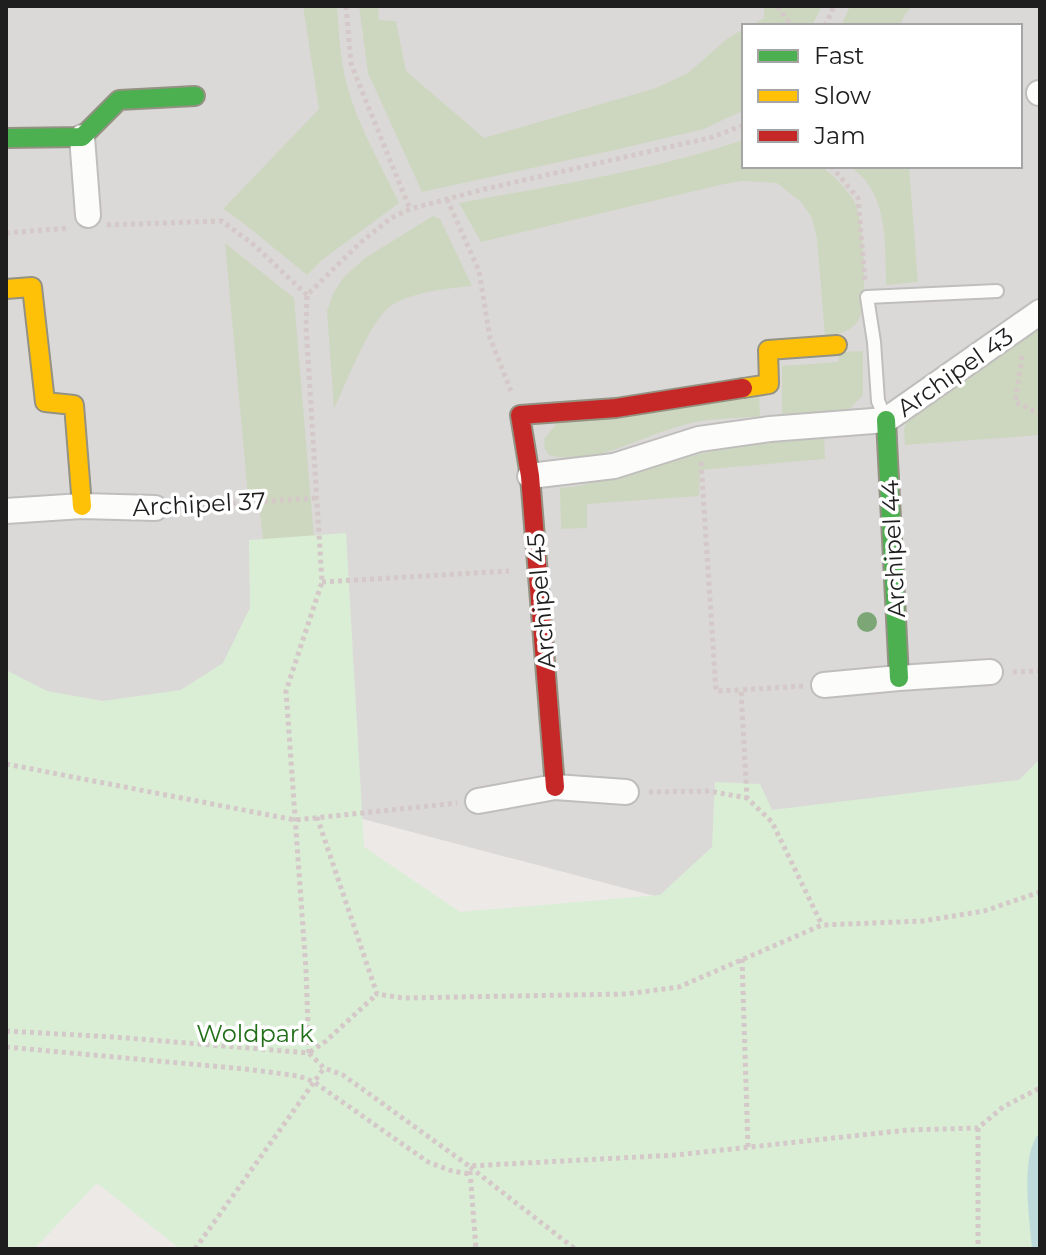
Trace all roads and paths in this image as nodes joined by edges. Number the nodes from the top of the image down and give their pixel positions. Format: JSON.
{"nodes":[{"id":1,"x":346,"y":6,"type":"edge"},
{"id":2,"x":778,"y":6,"type":"edge"},
{"id":3,"x":790,"y":24,"type":"edge"},
{"id":4,"x":195,"y":96,"type":"dead end"},
{"id":5,"x":742,"y":126,"type":"edge"},
{"id":6,"x":82,"y":137,"type":"junction"},
{"id":7,"x":6,"y":138,"type":"edge"},
{"id":8,"x":833,"y":168,"type":"edge"},
{"id":9,"x":447,"y":199,"type":"junction"},
{"id":10,"x":410,"y":209,"type":"junction"},
{"id":11,"x":89,"y":222,"type":"junction"},
{"id":12,"x":6,"y":233,"type":"edge"},
{"id":13,"x":6,"y":289,"type":"edge"},
{"id":14,"x":997,"y":291,"type":"dead end"},
{"id":15,"x":307,"y":295,"type":"junction"},
{"id":16,"x":867,"y":297,"type":"junction"},
{"id":17,"x":1035,"y":316,"type":"edge"},
{"id":18,"x":837,"y":345,"type":"dead end"},
{"id":19,"x":769,"y":384,"type":"junction"},
{"id":20,"x":1040,"y":414,"type":"edge"},
{"id":21,"x":520,"y":415,"type":"junction"},
{"id":22,"x":886,"y":420,"type":"junction"},
{"id":23,"x":770,"y":429,"type":"junction"},
{"id":24,"x":699,"y":439,"type":"junction"},
{"id":25,"x":530,"y":476,"type":"junction"},
{"id":26,"x":316,"y":498,"type":"junction"},
{"id":27,"x":82,"y":506,"type":"junction"},
{"id":28,"x":155,"y":508,"type":"joint"},
{"id":29,"x":6,"y":511,"type":"edge"},
{"id":30,"x":538,"y":569,"type":"junction"},
{"id":31,"x":322,"y":582,"type":"junction"},
{"id":32,"x":990,"y":672,"type":"dead end"},
{"id":33,"x":899,"y":678,"type":"junction"},
{"id":34,"x":824,"y":685,"type":"joint"},
{"id":35,"x":741,"y":690,"type":"junction"},
{"id":36,"x":6,"y":764,"type":"edge"},
{"id":37,"x":555,"y":787,"type":"junction"},
{"id":38,"x":626,"y":792,"type":"joint"},
{"id":39,"x":747,"y":798,"type":"junction"},
{"id":40,"x":478,"y":801,"type":"joint"},
{"id":41,"x":317,"y":817,"type":"junction"},
{"id":42,"x":295,"y":820,"type":"junction"},
{"id":43,"x":1040,"y":892,"type":"edge"},
{"id":44,"x":822,"y":925,"type":"junction"},
{"id":45,"x":742,"y":959,"type":"junction"},
{"id":46,"x":377,"y":994,"type":"junction"},
{"id":47,"x":6,"y":1031,"type":"edge"},
{"id":48,"x":6,"y":1047,"type":"edge"},
{"id":49,"x":309,"y":1053,"type":"junction"},
{"id":50,"x":324,"y":1068,"type":"junction"},
{"id":51,"x":314,"y":1082,"type":"junction"},
{"id":52,"x":1040,"y":1088,"type":"edge"},
{"id":53,"x":978,"y":1128,"type":"junction"},
{"id":54,"x":748,"y":1148,"type":"junction"},
{"id":55,"x":470,"y":1170,"type":"junction"},
{"id":56,"x":195,"y":1249,"type":"edge"},
{"id":57,"x":476,"y":1249,"type":"edge"},
{"id":58,"x":575,"y":1249,"type":"edge"},
{"id":59,"x":978,"y":1249,"type":"edge"}],
"edges":[{"from":1,"to":10,"type":"path"},
{"from":2,"to":3,"type":"path"},
{"from":4,"to":6,"type":"street"},
{"from":5,"to":9,"type":"path"},
{"from":6,"to":7,"type":"street"},
{"from":6,"to":11,"type":"street"},
{"from":8,"to":16,"type":"path"},
{"from":9,"to":10,"type":"path"},
{"from":9,"to":21,"type":"path"},
{"from":10,"to":15,"type":"path"},
{"from":11,"to":12,"type":"path"},
{"from":11,"to":15,"type":"path"},
{"from":13,"to":27,"type":"street"},
{"from":14,"to":16,"type":"lane"},
{"from":15,"to":26,"type":"path"},
{"from":16,"to":22,"type":"lane"},
{"from":17,"to":20,"type":"path"},
{"from":17,"to":22,"type":"street","name":"Archipel 43"},
{"from":18,"to":19,"type":"street"},
{"from":19,"to":21,"type":"street"},
{"from":19,"to":23,"type":"street"},
{"from":21,"to":25,"type":"street","name":"Archipel 45"},
{"from":22,"to":23,"type":"street","name":"Archipel 43"},
{"from":22,"to":33,"type":"street","name":"Archipel 44"},
{"from":23,"to":24,"type":"street","name":"Archipel 43"},
{"from":24,"to":25,"type":"street","name":"Archipel 43"},
{"from":24,"to":35,"type":"path"},
{"from":25,"to":30,"type":"street","name":"Archipel 45"},
{"from":26,"to":28,"type":"path","name":"Archipel 37"},
{"from":26,"to":31,"type":"path"},
{"from":27,"to":28,"type":"street","name":"Archipel 37"},
{"from":27,"to":29,"type":"street","name":"Archipel 37"},
{"from":30,"to":31,"type":"path"},
{"from":30,"to":37,"type":"street","name":"Archipel 45"},
{"from":31,"to":42,"type":"path"},
{"from":32,"to":33,"type":"street"},
{"from":33,"to":34,"type":"street"},
{"from":34,"to":35,"type":"path"},
{"from":35,"to":39,"type":"path"},
{"from":36,"to":42,"type":"path"},
{"from":37,"to":38,"type":"street"},
{"from":37,"to":40,"type":"street"},
{"from":38,"to":39,"type":"path"},
{"from":39,"to":44,"type":"path"},
{"from":40,"to":41,"type":"path"},
{"from":41,"to":42,"type":"path"},
{"from":41,"to":46,"type":"path"},
{"from":42,"to":49,"type":"path"},
{"from":43,"to":44,"type":"path"},
{"from":44,"to":45,"type":"path"},
{"from":45,"to":46,"type":"path"},
{"from":45,"to":54,"type":"path"},
{"from":46,"to":49,"type":"path"},
{"from":47,"to":49,"type":"path"},
{"from":48,"to":51,"type":"path"},
{"from":49,"to":50,"type":"path"},
{"from":50,"to":51,"type":"path"},
{"from":50,"to":55,"type":"path"},
{"from":51,"to":55,"type":"path"},
{"from":51,"to":56,"type":"path"},
{"from":52,"to":53,"type":"path"},
{"from":53,"to":54,"type":"path"},
{"from":53,"to":59,"type":"path"},
{"from":54,"to":55,"type":"path"},
{"from":55,"to":57,"type":"path"},
{"from":55,"to":58,"type":"path"}]}
